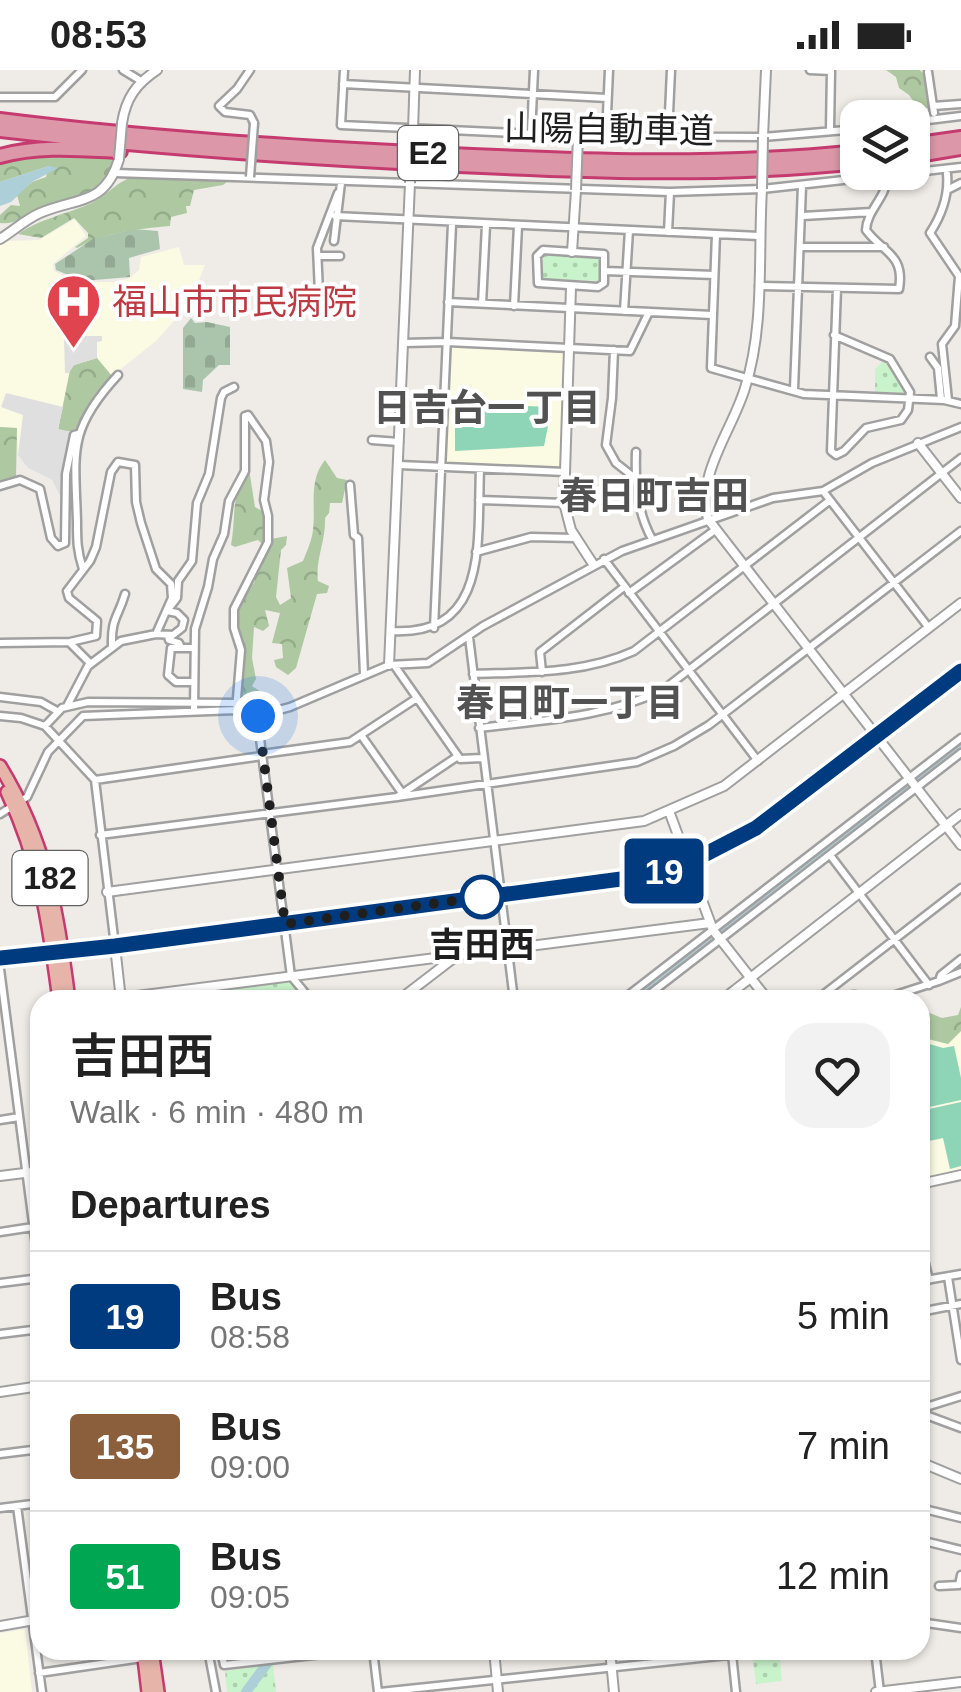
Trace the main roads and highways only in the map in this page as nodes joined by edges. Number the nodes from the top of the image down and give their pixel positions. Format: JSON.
{"nodes":[{"id":1,"x":1,"y":122,"type":"edge"},
{"id":2,"x":961,"y":138,"type":"edge"},
{"id":3,"x":930,"y":142,"type":"edge"},
{"id":4,"x":961,"y":148,"type":"edge"},
{"id":5,"x":840,"y":153,"type":"edge"},
{"id":6,"x":930,"y":153,"type":"edge"},
{"id":7,"x":278,"y":155,"type":"junction"},
{"id":8,"x":0,"y":156,"type":"edge"},
{"id":9,"x":840,"y":163,"type":"edge"},
{"id":10,"x":961,"y":671,"type":"edge"},
{"id":11,"x":0,"y":766,"type":"edge"},
{"id":12,"x":0,"y":779,"type":"edge"},
{"id":13,"x":18,"y":806,"type":"junction"},
{"id":14,"x":58,"y":952,"type":"junction"},
{"id":15,"x":0,"y":958,"type":"edge"},
{"id":16,"x":59,"y":990,"type":"edge"},
{"id":17,"x":67,"y":990,"type":"edge"},
{"id":18,"x":146,"y":1660,"type":"edge"},
{"id":19,"x":148,"y":1660,"type":"edge"},
{"id":20,"x":148,"y":1692,"type":"edge"},
{"id":21,"x":158,"y":1692,"type":"edge"}],
"edges":[{"from":1,"to":5,"type":"highway","name":"山陽自動車道","number":"E2"},
{"from":1,"to":7,"type":"highway","name":"山陽自動車道","number":"E2"},
{"from":2,"to":3,"type":"highway"},
{"from":4,"to":6,"type":"highway"},
{"from":7,"to":8,"type":"highway"},
{"from":7,"to":9,"type":"highway","name":"山陽自動車道","number":"E2"},
{"from":10,"to":14,"type":"main road"},
{"from":11,"to":13,"type":"highway","number":"182"},
{"from":12,"to":13,"type":"highway","number":"182"},
{"from":13,"to":14,"type":"highway","number":"182"},
{"from":14,"to":15,"type":"main road"},
{"from":14,"to":16,"type":"highway","number":"182"},
{"from":14,"to":17,"type":"highway","number":"182"},
{"from":18,"to":20,"type":"highway"},
{"from":19,"to":21,"type":"highway"}]}
